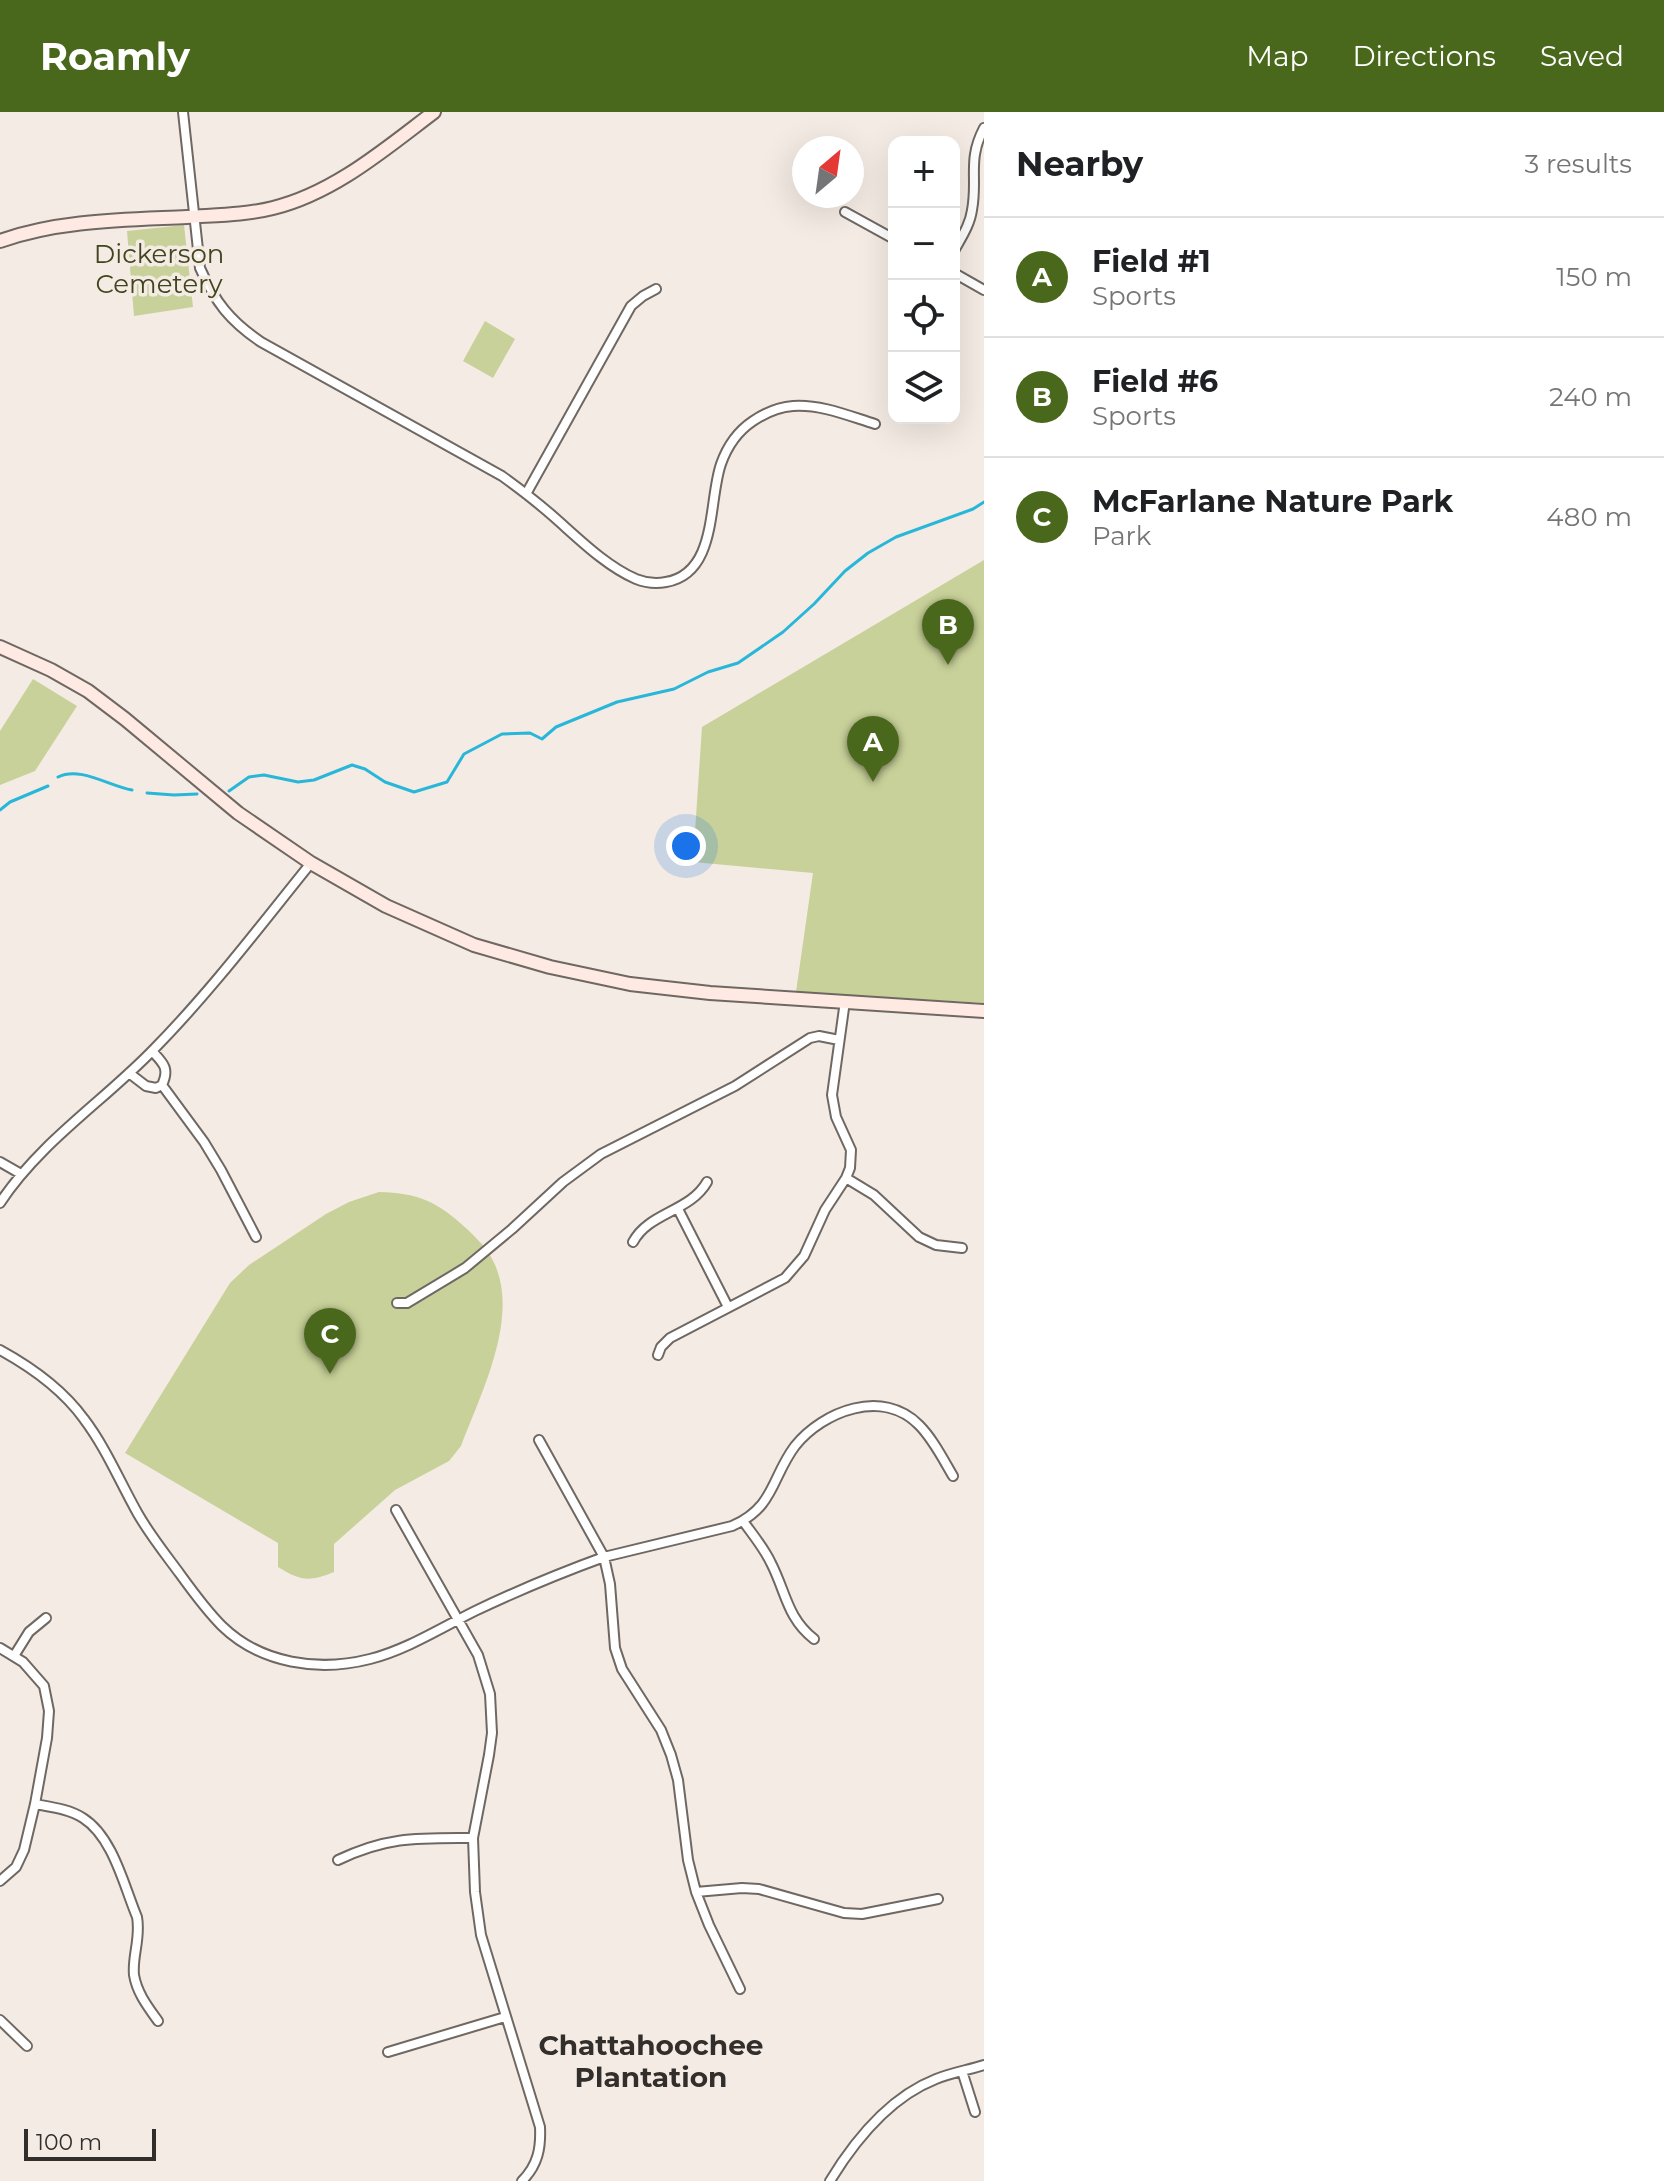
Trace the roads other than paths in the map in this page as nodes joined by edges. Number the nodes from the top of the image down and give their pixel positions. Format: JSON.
{"nodes":[{"id":1,"x":183,"y":112,"type":"edge"},
{"id":2,"x":434,"y":112,"type":"edge"},
{"id":3,"x":984,"y":128,"type":"edge"},
{"id":4,"x":845,"y":212,"type":"dead end"},
{"id":5,"x":194,"y":217,"type":"junction"},
{"id":6,"x":888,"y":236,"type":"edge"},
{"id":7,"x":960,"y":240,"type":"edge"},
{"id":8,"x":0,"y":241,"type":"edge"},
{"id":9,"x":960,"y":276,"type":"edge"},
{"id":10,"x":656,"y":289,"type":"dead end"},
{"id":11,"x":984,"y":290,"type":"edge"},
{"id":12,"x":875,"y":424,"type":"dead end"},
{"id":13,"x":526,"y":494,"type":"junction"},
{"id":14,"x":0,"y":647,"type":"edge"},
{"id":15,"x":311,"y":863,"type":"junction"},
{"id":16,"x":845,"y":1001,"type":"junction"},
{"id":17,"x":984,"y":1011,"type":"edge"},
{"id":18,"x":839,"y":1040,"type":"junction"},
{"id":19,"x":152,"y":1051,"type":"junction"},
{"id":20,"x":129,"y":1073,"type":"junction"},
{"id":21,"x":162,"y":1085,"type":"junction"},
{"id":22,"x":0,"y":1162,"type":"edge"},
{"id":23,"x":21,"y":1174,"type":"junction"},
{"id":24,"x":846,"y":1178,"type":"junction"},
{"id":25,"x":707,"y":1182,"type":"dead end"},
{"id":26,"x":0,"y":1203,"type":"edge"},
{"id":27,"x":678,"y":1209,"type":"junction"},
{"id":28,"x":256,"y":1237,"type":"dead end"},
{"id":29,"x":633,"y":1242,"type":"dead end"},
{"id":30,"x":962,"y":1248,"type":"dead end"},
{"id":31,"x":397,"y":1303,"type":"dead end"},
{"id":32,"x":728,"y":1307,"type":"junction"},
{"id":33,"x":0,"y":1350,"type":"edge"},
{"id":34,"x":658,"y":1355,"type":"dead end"},
{"id":35,"x":910,"y":1401,"type":"dead end"},
{"id":36,"x":903,"y":1413,"type":"junction"},
{"id":37,"x":539,"y":1440,"type":"dead end"},
{"id":38,"x":953,"y":1476,"type":"dead end"},
{"id":39,"x":396,"y":1510,"type":"dead end"},
{"id":40,"x":743,"y":1521,"type":"junction"},
{"id":41,"x":604,"y":1557,"type":"junction"},
{"id":42,"x":46,"y":1618,"type":"dead end"},
{"id":43,"x":457,"y":1620,"type":"junction"},
{"id":44,"x":814,"y":1639,"type":"dead end"},
{"id":45,"x":0,"y":1648,"type":"edge"},
{"id":46,"x":14,"y":1656,"type":"junction"},
{"id":47,"x":35,"y":1804,"type":"junction"},
{"id":48,"x":473,"y":1838,"type":"junction"},
{"id":49,"x":338,"y":1860,"type":"dead end"},
{"id":50,"x":0,"y":1881,"type":"edge"},
{"id":51,"x":696,"y":1892,"type":"junction"},
{"id":52,"x":938,"y":1899,"type":"dead end"},
{"id":53,"x":740,"y":1989,"type":"dead end"},
{"id":54,"x":505,"y":2017,"type":"junction"},
{"id":55,"x":0,"y":2020,"type":"edge"},
{"id":56,"x":158,"y":2021,"type":"dead end"},
{"id":57,"x":27,"y":2046,"type":"dead end"},
{"id":58,"x":388,"y":2052,"type":"dead end"},
{"id":59,"x":984,"y":2065,"type":"edge"},
{"id":60,"x":962,"y":2071,"type":"junction"},
{"id":61,"x":975,"y":2112,"type":"dead end"},
{"id":62,"x":522,"y":2181,"type":"edge"},
{"id":63,"x":830,"y":2181,"type":"edge"}],
"edges":[{"from":1,"to":5,"type":"street"},
{"from":2,"to":5,"type":"street"},
{"from":3,"to":7,"type":"street"},
{"from":4,"to":6,"type":"street"},
{"from":5,"to":8,"type":"street"},
{"from":5,"to":13,"type":"street"},
{"from":9,"to":11,"type":"street"},
{"from":10,"to":13,"type":"street"},
{"from":12,"to":13,"type":"street"},
{"from":14,"to":15,"type":"street"},
{"from":15,"to":16,"type":"street"},
{"from":15,"to":19,"type":"street"},
{"from":16,"to":17,"type":"street"},
{"from":16,"to":18,"type":"street"},
{"from":18,"to":24,"type":"street"},
{"from":18,"to":31,"type":"street"},
{"from":19,"to":20,"type":"street"},
{"from":19,"to":21,"type":"street"},
{"from":20,"to":21,"type":"street"},
{"from":20,"to":23,"type":"street"},
{"from":21,"to":28,"type":"street"},
{"from":22,"to":23,"type":"street"},
{"from":23,"to":26,"type":"street"},
{"from":24,"to":30,"type":"street"},
{"from":24,"to":32,"type":"street"},
{"from":25,"to":27,"type":"street"},
{"from":27,"to":29,"type":"street"},
{"from":27,"to":32,"type":"street"},
{"from":32,"to":34,"type":"street"},
{"from":33,"to":43,"type":"street"},
{"from":35,"to":36,"type":"street"},
{"from":36,"to":38,"type":"street"},
{"from":36,"to":40,"type":"street"},
{"from":37,"to":41,"type":"street"},
{"from":39,"to":43,"type":"street"},
{"from":40,"to":41,"type":"street"},
{"from":40,"to":44,"type":"street"},
{"from":41,"to":43,"type":"street"},
{"from":41,"to":51,"type":"street"},
{"from":42,"to":46,"type":"street"},
{"from":43,"to":48,"type":"street"},
{"from":45,"to":46,"type":"street"},
{"from":46,"to":47,"type":"street"},
{"from":47,"to":50,"type":"street"},
{"from":47,"to":56,"type":"street"},
{"from":48,"to":49,"type":"street"},
{"from":48,"to":54,"type":"street"},
{"from":51,"to":52,"type":"street"},
{"from":51,"to":53,"type":"street"},
{"from":54,"to":58,"type":"street"},
{"from":54,"to":62,"type":"street"},
{"from":55,"to":57,"type":"street"},
{"from":59,"to":60,"type":"street"},
{"from":60,"to":61,"type":"street"},
{"from":60,"to":63,"type":"street"}]}
